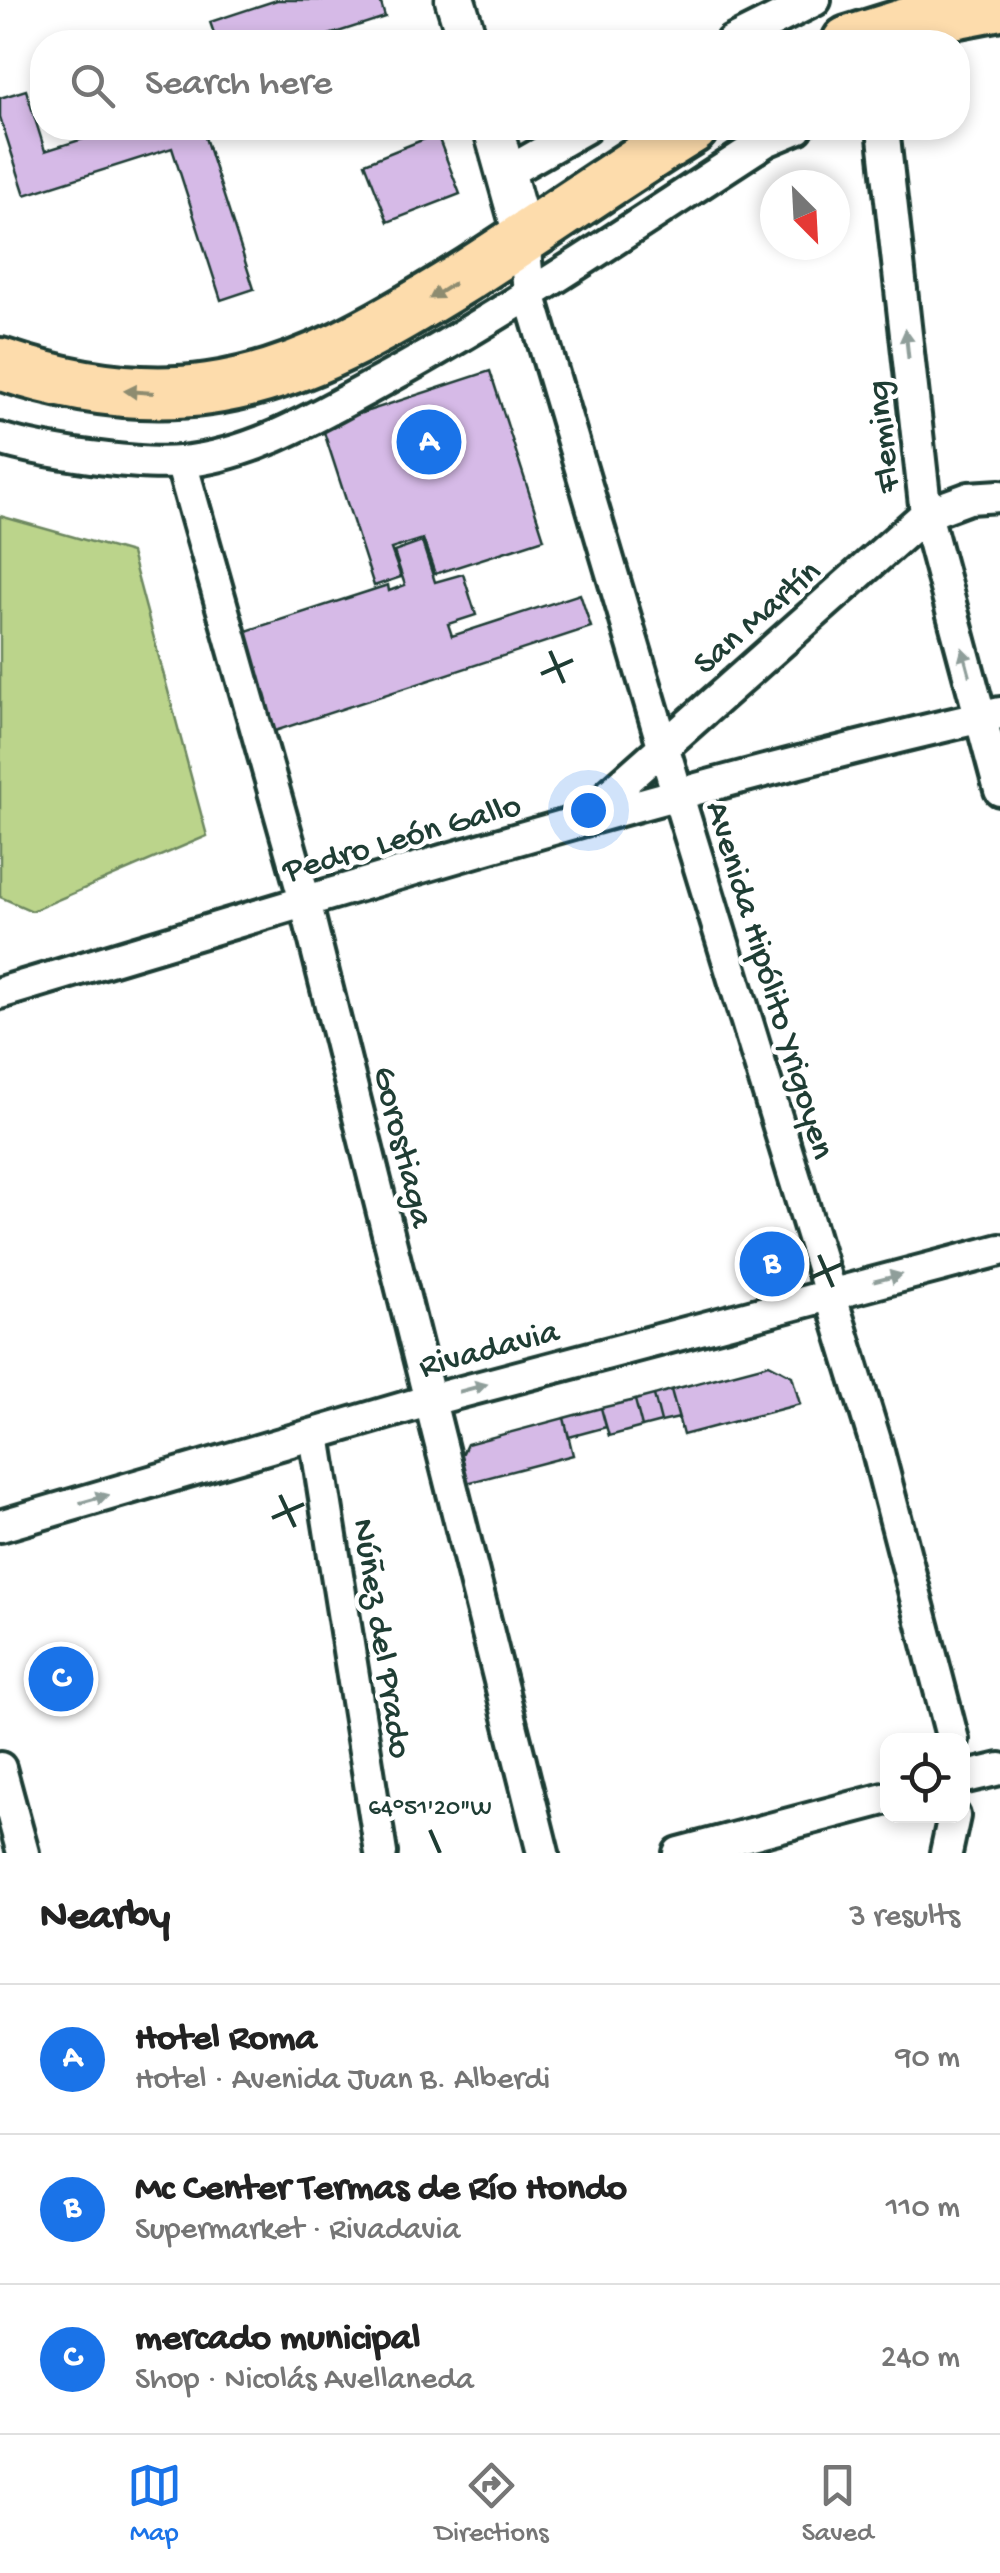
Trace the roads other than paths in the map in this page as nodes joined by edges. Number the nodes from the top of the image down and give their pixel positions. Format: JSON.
{"nodes":[{"id":1,"x":455,"y":0,"type":"edge"},
{"id":2,"x":815,"y":0,"type":"edge"},
{"id":3,"x":1000,"y":4,"type":"edge"},
{"id":4,"x":464,"y":30,"type":"edge"},
{"id":5,"x":755,"y":30,"type":"edge"},
{"id":6,"x":895,"y":30,"type":"edge"},
{"id":7,"x":496,"y":140,"type":"edge"},
{"id":8,"x":564,"y":140,"type":"edge"},
{"id":9,"x":674,"y":140,"type":"edge"},
{"id":10,"x":768,"y":140,"type":"edge"},
{"id":11,"x":883,"y":140,"type":"edge"},
{"id":12,"x":506,"y":173,"type":"junction"},
{"id":13,"x":524,"y":238,"type":"junction"},
{"id":14,"x":530,"y":292,"type":"junction"},
{"id":15,"x":0,"y":364,"type":"edge"},
{"id":16,"x":0,"y":439,"type":"edge"},
{"id":17,"x":181,"y":462,"type":"junction"},
{"id":18,"x":1000,"y":496,"type":"edge"},
{"id":19,"x":926,"y":514,"type":"junction"},
{"id":20,"x":990,"y":716,"type":"edge"},
{"id":21,"x":664,"y":745,"type":"junction"},
{"id":22,"x":1000,"y":790,"type":"edge"},
{"id":23,"x":678,"y":796,"type":"junction"},
{"id":24,"x":576,"y":824,"type":"junction"},
{"id":25,"x":304,"y":901,"type":"junction"},
{"id":26,"x":4,"y":986,"type":"edge"},
{"id":27,"x":1000,"y":1250,"type":"edge"},
{"id":28,"x":830,"y":1292,"type":"junction"},
{"id":29,"x":431,"y":1400,"type":"junction"},
{"id":30,"x":315,"y":1435,"type":"junction"},
{"id":31,"x":0,"y":1526,"type":"edge"},
{"id":32,"x":951,"y":1733,"type":"edge"},
{"id":33,"x":0,"y":1768,"type":"edge"},
{"id":34,"x":1000,"y":1770,"type":"edge"},
{"id":35,"x":970,"y":1776,"type":"edge"},
{"id":36,"x":880,"y":1800,"type":"edge"},
{"id":37,"x":952,"y":1823,"type":"edge"},
{"id":38,"x":23,"y":1853,"type":"edge"},
{"id":39,"x":381,"y":1853,"type":"edge"},
{"id":40,"x":543,"y":1853,"type":"edge"},
{"id":41,"x":680,"y":1853,"type":"edge"},
{"id":42,"x":946,"y":1853,"type":"edge"}],
"edges":[{"from":1,"to":4,"type":"street"},
{"from":2,"to":5,"type":"street"},
{"from":3,"to":6,"type":"highway"},
{"from":7,"to":12,"type":"street"},
{"from":8,"to":12,"type":"street"},
{"from":9,"to":13,"type":"highway"},
{"from":10,"to":14,"type":"street"},
{"from":19,"to":11,"type":"street","name":"Fleming","one_way":true},
{"from":12,"to":13,"type":"street"},
{"from":13,"to":14,"type":"street","name":"Avenida Hipólito Yrigoyen"},
{"from":13,"to":15,"type":"highway","one_way":true},
{"from":14,"to":17,"type":"street"},
{"from":14,"to":21,"type":"street","name":"Avenida Hipólito Yrigoyen"},
{"from":16,"to":17,"type":"street"},
{"from":17,"to":25,"type":"street","name":"Gorostiaga"},
{"from":18,"to":19,"type":"street","name":"San Martín"},
{"from":20,"to":19,"type":"street","name":"Fleming","one_way":true},
{"from":19,"to":21,"type":"street","name":"San Martín"},
{"from":20,"to":22,"type":"street","name":"Fleming"},
{"from":20,"to":23,"type":"street","name":"Pedro León Gallo"},
{"from":21,"to":23,"type":"street","name":"Avenida Hipólito Yrigoyen"},
{"from":21,"to":24,"type":"street","name":"San Martín"},
{"from":23,"to":24,"type":"street","name":"Pedro León Gallo"},
{"from":23,"to":28,"type":"street","name":"Avenida Hipólito Yrigoyen"},
{"from":24,"to":25,"type":"street","name":"Pedro León Gallo"},
{"from":25,"to":26,"type":"street","name":"Pedro León Gallo"},
{"from":25,"to":29,"type":"street","name":"Gorostiaga"},
{"from":28,"to":27,"type":"street","name":"Rivadavia","one_way":true},
{"from":29,"to":28,"type":"street","name":"Rivadavia","one_way":true},
{"from":28,"to":32,"type":"street","name":"Avenida Hipólito Yrigoyen"},
{"from":29,"to":30,"type":"street","name":"Rivadavia"},
{"from":29,"to":40,"type":"street","name":"Gorostiaga"},
{"from":31,"to":30,"type":"street","name":"Rivadavia","one_way":true},
{"from":30,"to":39,"type":"street","name":"Núñez del Prado"},
{"from":33,"to":38,"type":"street"},
{"from":34,"to":35,"type":"street"},
{"from":36,"to":41,"type":"street"},
{"from":37,"to":42,"type":"street"}]}
